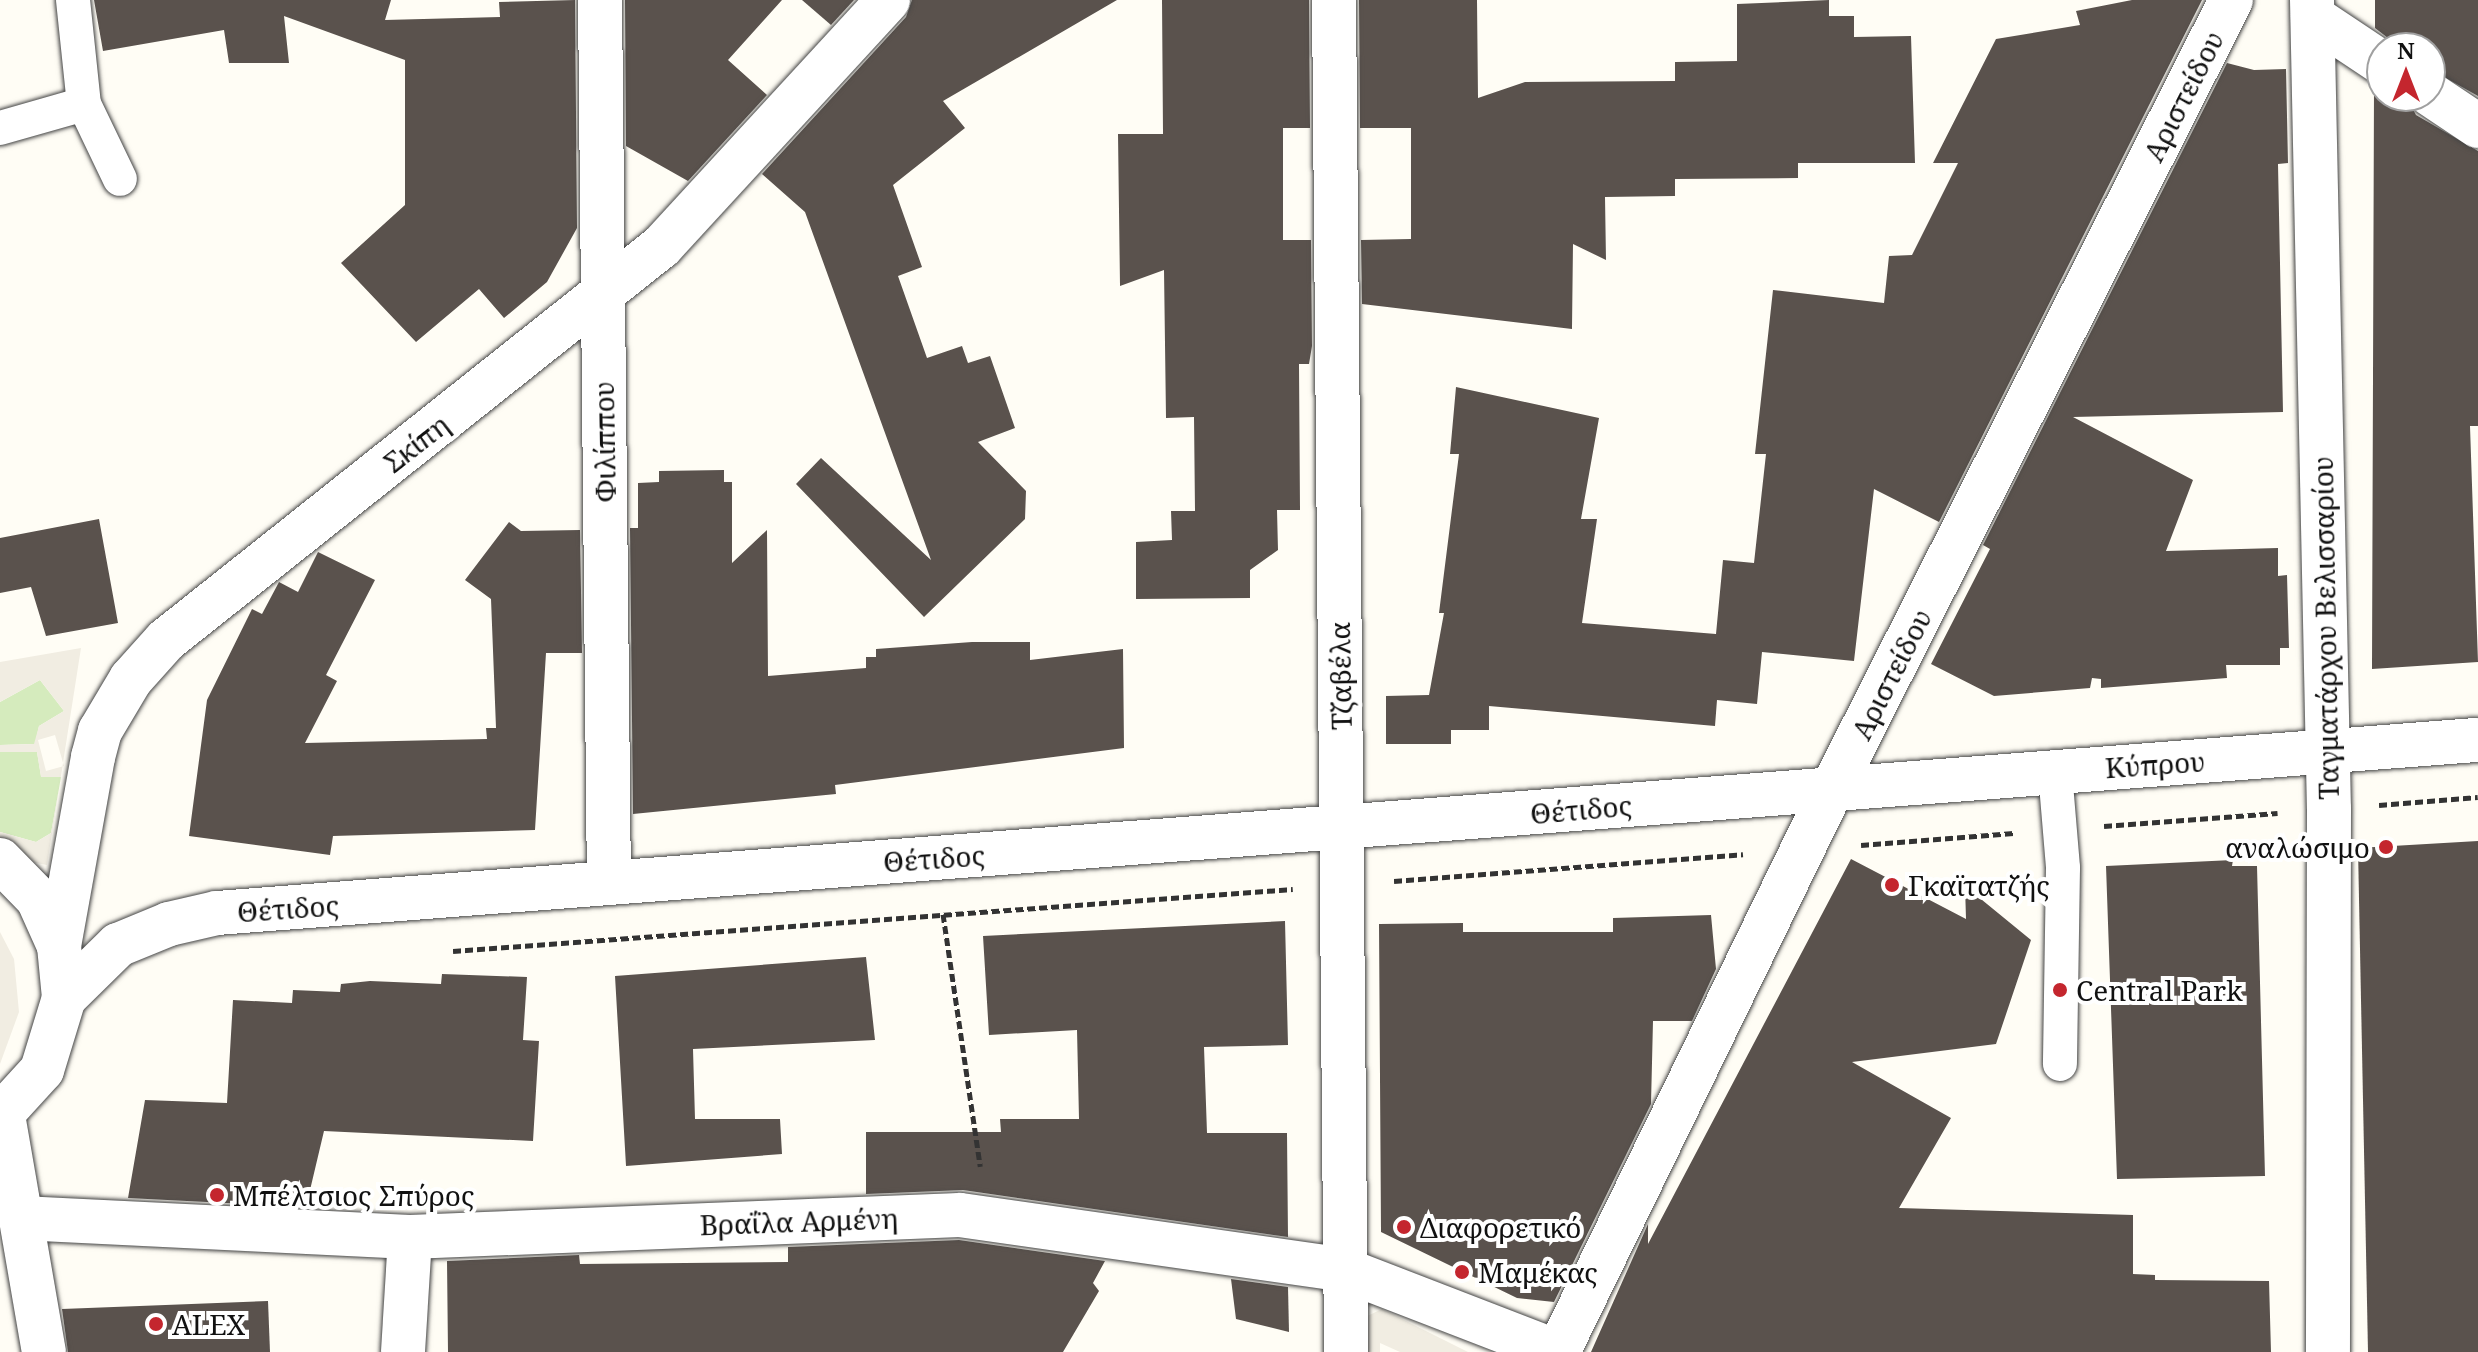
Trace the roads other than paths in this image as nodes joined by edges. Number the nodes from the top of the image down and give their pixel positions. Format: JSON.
{"nodes":[{"id":1,"x":73,"y":0,"type":"edge"},
{"id":2,"x":600,"y":0,"type":"edge"},
{"id":3,"x":888,"y":0,"type":"edge"},
{"id":4,"x":1334,"y":0,"type":"edge"},
{"id":5,"x":2231,"y":0,"type":"edge"},
{"id":6,"x":2312,"y":8,"type":"edge"},
{"id":7,"x":2366,"y":50,"type":"edge"},
{"id":8,"x":84,"y":104,"type":"junction"},
{"id":9,"x":2446,"y":105,"type":"edge"},
{"id":10,"x":2478,"y":126,"type":"edge"},
{"id":11,"x":0,"y":128,"type":"edge"},
{"id":12,"x":120,"y":179,"type":"dead end"},
{"id":13,"x":603,"y":296,"type":"junction"},
{"id":14,"x":2478,"y":740,"type":"edge"},
{"id":15,"x":2328,"y":751,"type":"junction"},
{"id":16,"x":2055,"y":772,"type":"junction"},
{"id":17,"x":1832,"y":789,"type":"junction"},
{"id":18,"x":1342,"y":827,"type":"junction"},
{"id":19,"x":0,"y":860,"type":"edge"},
{"id":20,"x":609,"y":883,"type":"junction"},
{"id":21,"x":59,"y":946,"type":"junction"},
{"id":22,"x":64,"y":998,"type":"junction"},
{"id":23,"x":2060,"y":1064,"type":"dead end"},
{"id":24,"x":2,"y":1116,"type":"edge"},
{"id":25,"x":21,"y":1218,"type":"junction"},
{"id":26,"x":410,"y":1237,"type":"junction"},
{"id":27,"x":1345,"y":1270,"type":"junction"},
{"id":28,"x":44,"y":1352,"type":"edge"},
{"id":29,"x":403,"y":1352,"type":"edge"},
{"id":30,"x":1346,"y":1352,"type":"edge"},
{"id":31,"x":1558,"y":1352,"type":"edge"},
{"id":32,"x":2328,"y":1352,"type":"edge"}],
"edges":[{"from":1,"to":8,"type":"lane"},
{"from":2,"to":13,"type":"street","name":"Φιλίππου"},
{"from":3,"to":13,"type":"street","name":"Σκίπη"},
{"from":4,"to":18,"type":"street","name":"Τζαβέλα"},
{"from":5,"to":17,"type":"street","name":"Αριστείδου"},
{"from":6,"to":7,"type":"street"},
{"from":6,"to":15,"type":"street","name":"Ταγματάρχου Βελισσαρίου"},
{"from":8,"to":11,"type":"lane"},
{"from":8,"to":12,"type":"lane"},
{"from":9,"to":10,"type":"street"},
{"from":13,"to":20,"type":"street","name":"Φιλίππου"},
{"from":13,"to":21,"type":"street","name":"Σκίπη"},
{"from":14,"to":15,"type":"street","name":"Κύπρου"},
{"from":15,"to":16,"type":"street","name":"Κύπρου"},
{"from":15,"to":32,"type":"street","name":"Ταγματάρχου Βελισσαρίου"},
{"from":16,"to":17,"type":"street","name":"Κύπρου"},
{"from":16,"to":23,"type":"lane"},
{"from":17,"to":18,"type":"street","name":"Θέτιδος"},
{"from":17,"to":31,"type":"street","name":"Αριστείδου"},
{"from":18,"to":20,"type":"street","name":"Θέτιδος"},
{"from":18,"to":27,"type":"street","name":"Τζαβέλα"},
{"from":19,"to":21,"type":"street"},
{"from":20,"to":22,"type":"street","name":"Θέτιδος"},
{"from":21,"to":22,"type":"street"},
{"from":22,"to":24,"type":"street"},
{"from":24,"to":25,"type":"street"},
{"from":25,"to":26,"type":"street","name":"Βραΐλα Αρμένη"},
{"from":25,"to":28,"type":"street"},
{"from":26,"to":27,"type":"street","name":"Βραΐλα Αρμένη"},
{"from":26,"to":29,"type":"street"},
{"from":27,"to":30,"type":"street","name":"Τζαβέλα"},
{"from":27,"to":31,"type":"street","name":"Βραΐλα Αρμένη"}]}
